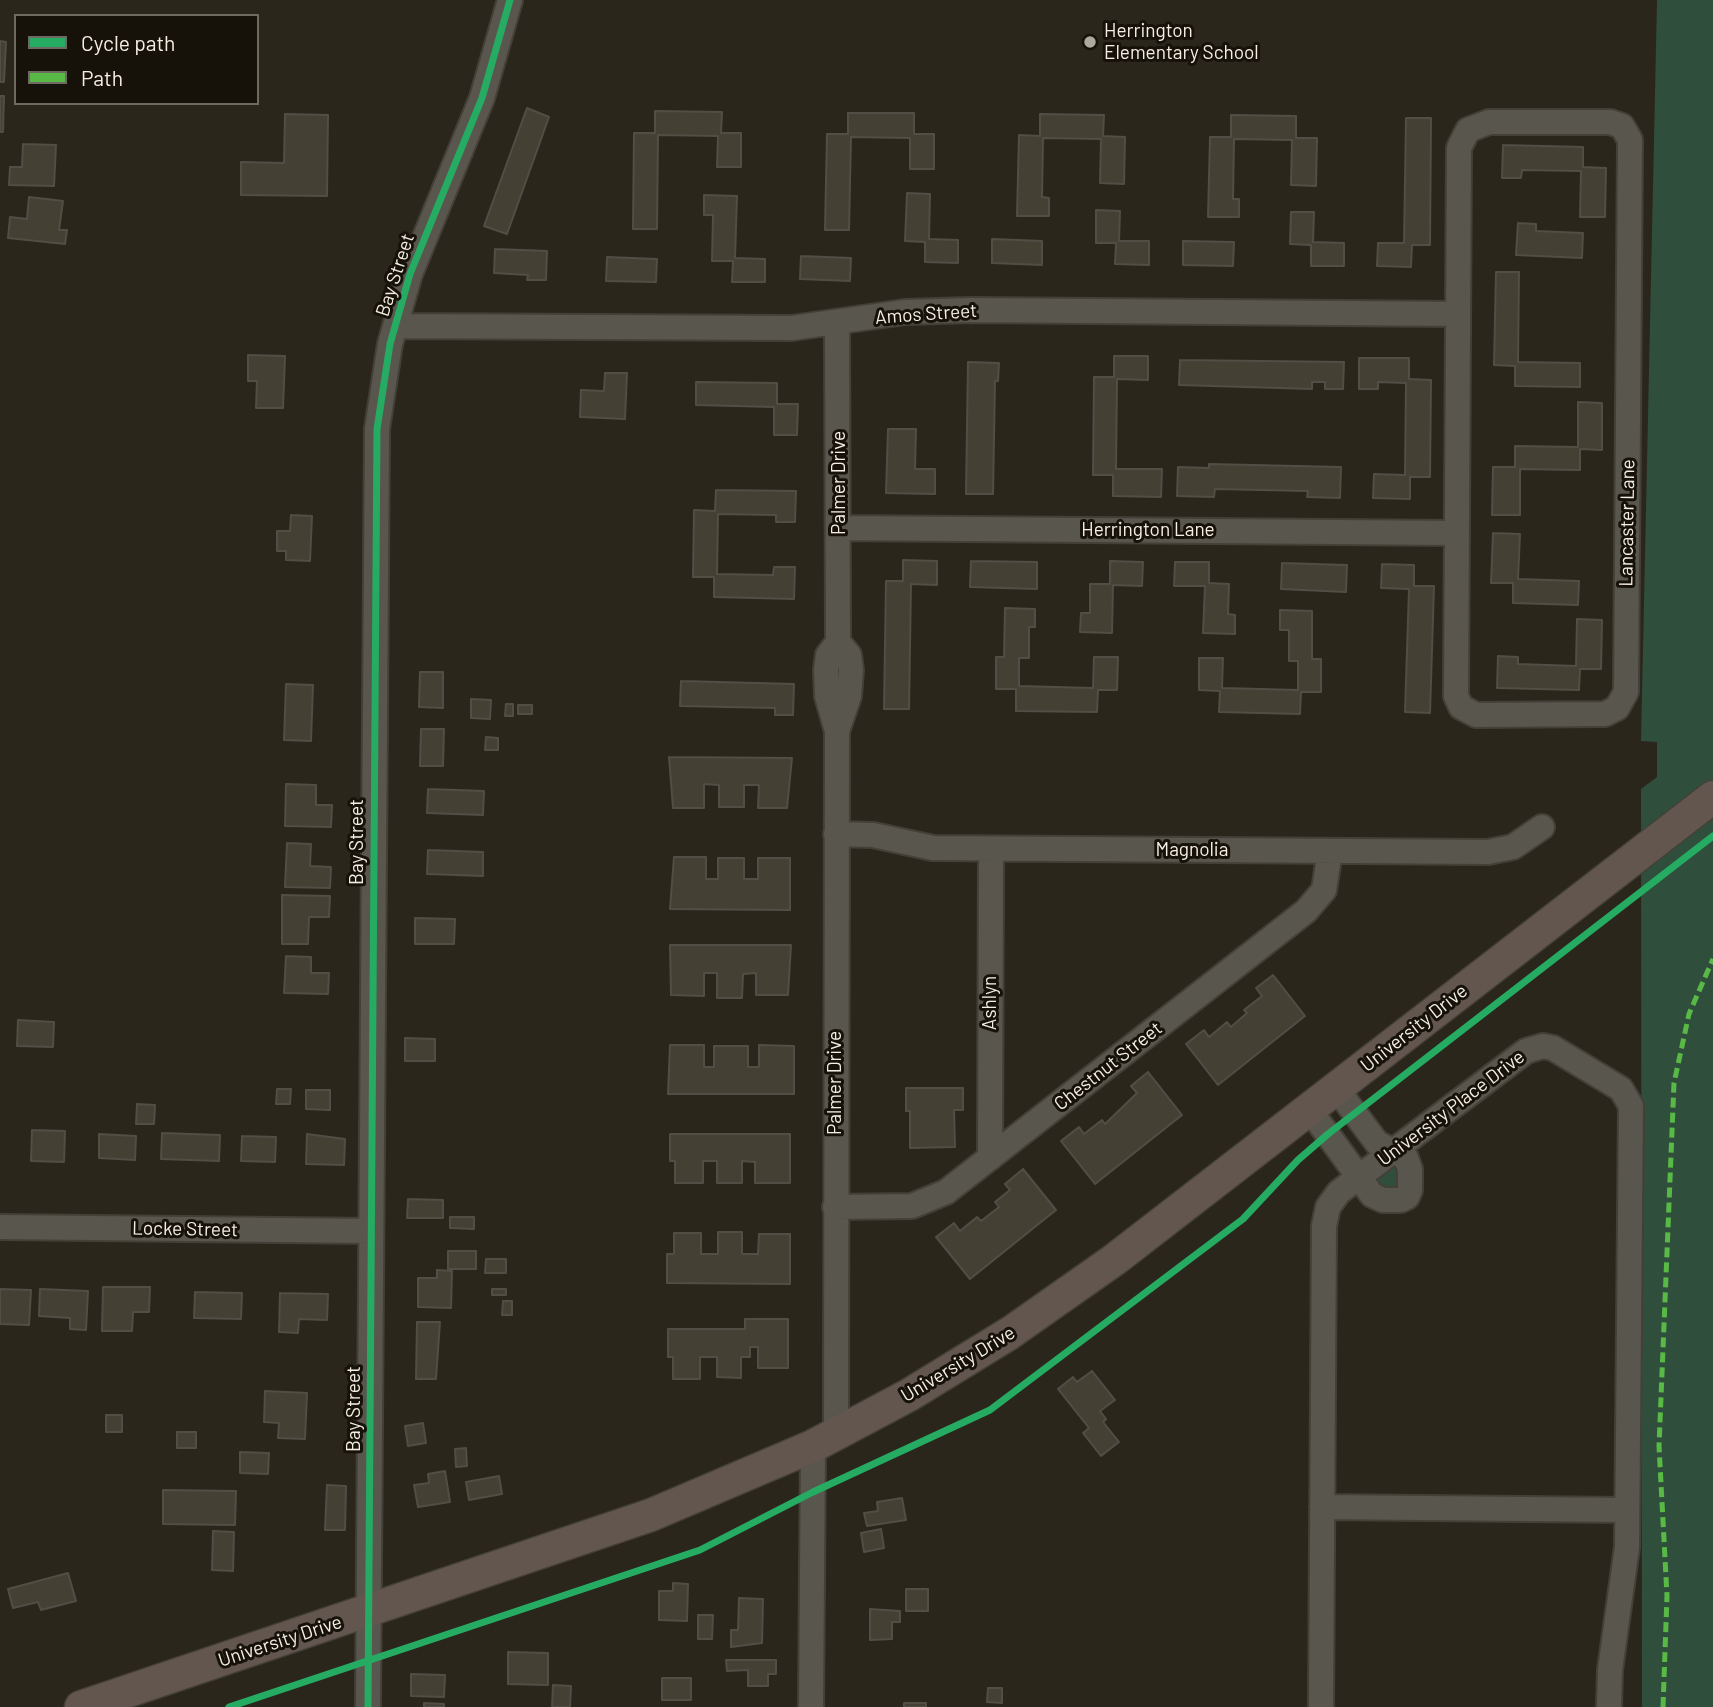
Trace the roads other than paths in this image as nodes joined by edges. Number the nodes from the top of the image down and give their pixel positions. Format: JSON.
{"nodes":[{"id":1,"x":510,"y":0,"type":"edge"},
{"id":2,"x":1458,"y":314,"type":"junction"},
{"id":3,"x":836,"y":323,"type":"junction"},
{"id":4,"x":395,"y":326,"type":"junction"},
{"id":5,"x":839,"y":528,"type":"junction"},
{"id":6,"x":1457,"y":533,"type":"junction"},
{"id":7,"x":1713,"y":797,"type":"edge"},
{"id":8,"x":1542,"y":827,"type":"dead end"},
{"id":9,"x":836,"y":834,"type":"junction"},
{"id":10,"x":991,"y":849,"type":"junction"},
{"id":11,"x":1330,"y":851,"type":"junction"},
{"id":12,"x":1336,"y":1088,"type":"junction"},
{"id":13,"x":1309,"y":1109,"type":"junction"},
{"id":14,"x":1394,"y":1152,"type":"junction"},
{"id":15,"x":990,"y":1158,"type":"junction"},
{"id":16,"x":1360,"y":1176,"type":"junction"},
{"id":17,"x":835,"y":1207,"type":"junction"},
{"id":18,"x":0,"y":1227,"type":"edge"},
{"id":19,"x":370,"y":1231,"type":"junction"},
{"id":20,"x":824,"y":1440,"type":"junction"},
{"id":21,"x":1322,"y":1507,"type":"junction"},
{"id":22,"x":1627,"y":1510,"type":"junction"},
{"id":23,"x":368,"y":1611,"type":"junction"},
{"id":24,"x":80,"y":1707,"type":"edge"},
{"id":25,"x":368,"y":1707,"type":"edge"},
{"id":26,"x":811,"y":1707,"type":"edge"},
{"id":27,"x":1321,"y":1707,"type":"edge"},
{"id":28,"x":1609,"y":1707,"type":"edge"}],
"edges":[{"from":1,"to":4,"type":"street","name":"Bay Street"},
{"from":2,"to":3,"type":"street","name":"Amos Street"},
{"from":2,"to":6,"type":"street","name":"Lancaster Lane"},
{"from":2,"to":6,"type":"street","name":"Lancaster Lane"},
{"from":3,"to":4,"type":"street","name":"Amos Street"},
{"from":3,"to":5,"type":"street","name":"Palmer Drive"},
{"from":4,"to":19,"type":"street","name":"Bay Street"},
{"from":5,"to":6,"type":"street","name":"Herrington Lane"},
{"from":5,"to":9,"type":"street","name":"Palmer Drive"},
{"from":7,"to":12,"type":"main road","name":"University Drive"},
{"from":8,"to":11,"type":"street","name":"Magnolia"},
{"from":9,"to":10,"type":"street","name":"Magnolia"},
{"from":9,"to":17,"type":"street","name":"Palmer Drive"},
{"from":10,"to":11,"type":"street","name":"Magnolia"},
{"from":10,"to":15,"type":"street","name":"Ashlyn"},
{"from":11,"to":15,"type":"street","name":"Chestnut Street"},
{"from":12,"to":13,"type":"main road","name":"University Drive"},
{"from":12,"to":14,"type":"street"},
{"from":13,"to":16,"type":"street"},
{"from":13,"to":20,"type":"main road","name":"University Drive"},
{"from":14,"to":16,"type":"street","name":"University Place Drive"},
{"from":14,"to":16,"type":"street"},
{"from":14,"to":22,"type":"street","name":"University Place Drive"},
{"from":15,"to":17,"type":"street","name":"Chestnut Street"},
{"from":16,"to":21,"type":"street","name":"University Place Drive"},
{"from":17,"to":20,"type":"street","name":"Palmer Drive"},
{"from":18,"to":19,"type":"street","name":"Locke Street"},
{"from":19,"to":23,"type":"street","name":"Bay Street"},
{"from":20,"to":23,"type":"main road","name":"University Drive"},
{"from":20,"to":26,"type":"street","name":"Palmer Drive"},
{"from":21,"to":22,"type":"street"},
{"from":21,"to":27,"type":"street","name":"University Place Drive"},
{"from":22,"to":28,"type":"street","name":"University Place Drive"},
{"from":23,"to":24,"type":"main road","name":"University Drive"},
{"from":23,"to":25,"type":"street","name":"Bay Street"}]}
